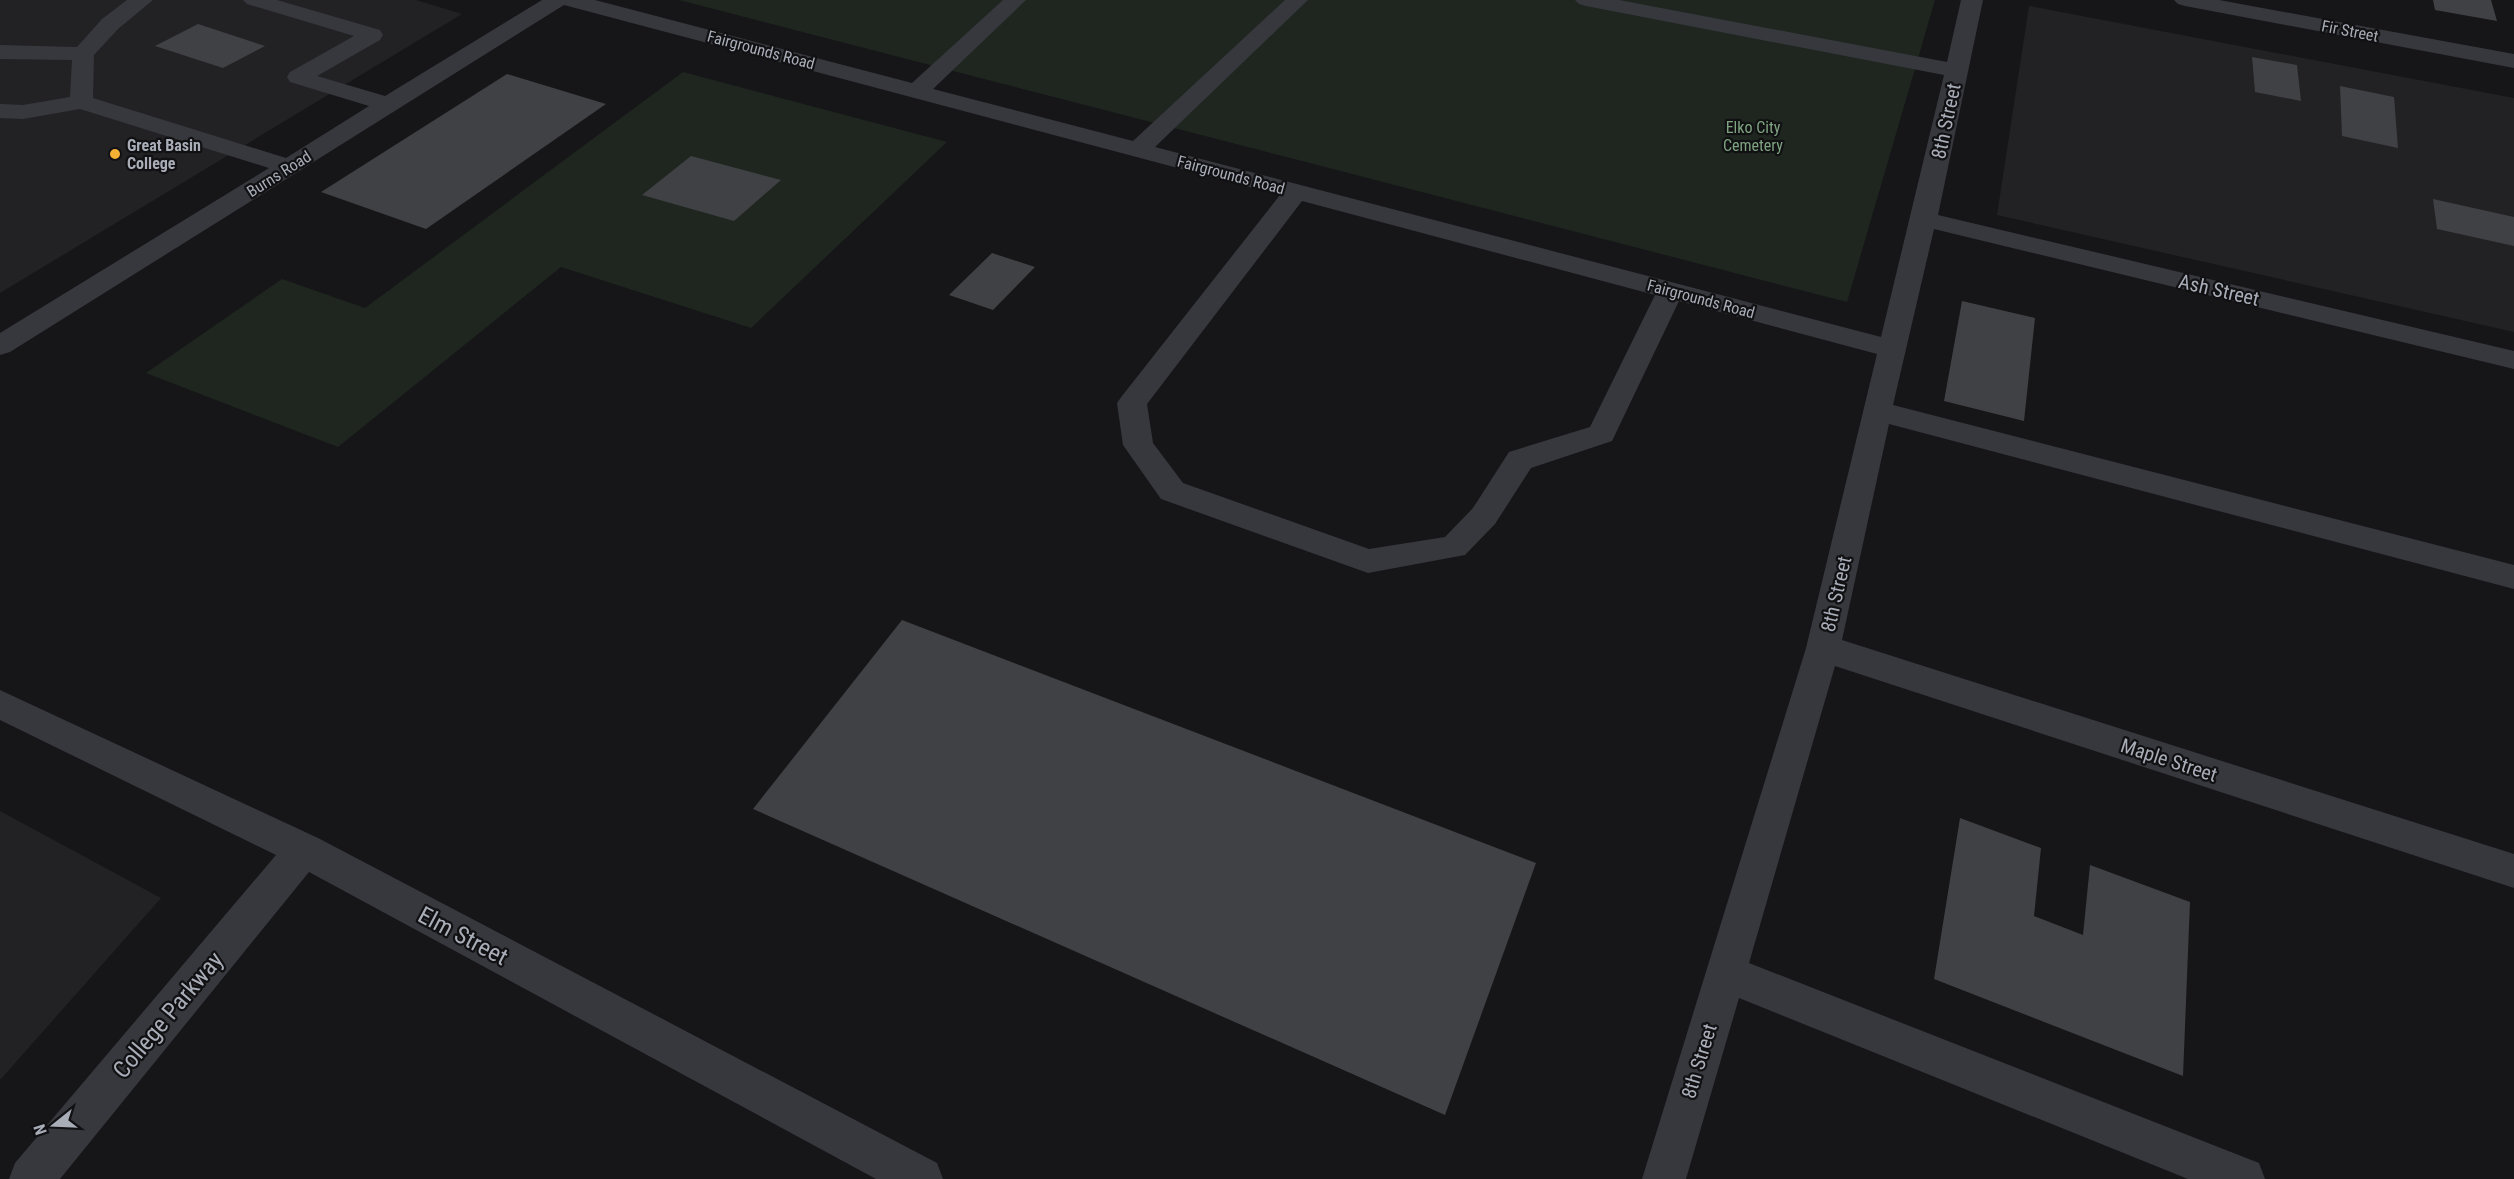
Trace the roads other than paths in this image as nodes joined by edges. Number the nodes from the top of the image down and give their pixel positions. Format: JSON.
{"nodes":[{"id":1,"x":142,"y":0,"type":"edge"},
{"id":2,"x":254,"y":0,"type":"edge"},
{"id":3,"x":557,"y":0,"type":"edge"},
{"id":4,"x":570,"y":0,"type":"edge"},
{"id":5,"x":1015,"y":0,"type":"edge"},
{"id":6,"x":1297,"y":0,"type":"edge"},
{"id":7,"x":1586,"y":0,"type":"edge"},
{"id":8,"x":1972,"y":0,"type":"edge"},
{"id":9,"x":2186,"y":0,"type":"edge"},
{"id":10,"x":0,"y":52,"type":"edge"},
{"id":11,"x":83,"y":54,"type":"junction"},
{"id":12,"x":2514,"y":62,"type":"edge"},
{"id":13,"x":1957,"y":71,"type":"junction"},
{"id":14,"x":916,"y":92,"type":"junction"},
{"id":15,"x":81,"y":102,"type":"junction"},
{"id":16,"x":389,"y":105,"type":"junction"},
{"id":17,"x":0,"y":111,"type":"edge"},
{"id":18,"x":1138,"y":150,"type":"junction"},
{"id":19,"x":291,"y":167,"type":"junction"},
{"id":20,"x":1296,"y":192,"type":"junction"},
{"id":21,"x":1924,"y":219,"type":"junction"},
{"id":22,"x":1670,"y":291,"type":"junction"},
{"id":23,"x":0,"y":346,"type":"edge"},
{"id":24,"x":1892,"y":349,"type":"junction"},
{"id":25,"x":2514,"y":360,"type":"edge"},
{"id":26,"x":1877,"y":411,"type":"junction"},
{"id":27,"x":2514,"y":577,"type":"edge"},
{"id":28,"x":1823,"y":648,"type":"junction"},
{"id":29,"x":0,"y":704,"type":"edge"},
{"id":30,"x":304,"y":850,"type":"junction"},
{"id":31,"x":2514,"y":871,"type":"edge"},
{"id":32,"x":1726,"y":973,"type":"junction"},
{"id":33,"x":31,"y":1179,"type":"edge"},
{"id":34,"x":921,"y":1179,"type":"edge"},
{"id":35,"x":1664,"y":1179,"type":"edge"},
{"id":36,"x":2243,"y":1179,"type":"edge"}],
"edges":[{"from":1,"to":11,"type":"street"},
{"from":2,"to":16,"type":"street"},
{"from":3,"to":16,"type":"street","name":"Burns Road"},
{"from":4,"to":14,"type":"street","name":"Fairgrounds Road"},
{"from":5,"to":14,"type":"street"},
{"from":6,"to":18,"type":"street"},
{"from":7,"to":13,"type":"street"},
{"from":8,"to":13,"type":"street","name":"8th Street"},
{"from":9,"to":12,"type":"street","name":"Fir Street"},
{"from":10,"to":11,"type":"street"},
{"from":11,"to":15,"type":"street"},
{"from":13,"to":21,"type":"street","name":"8th Street"},
{"from":14,"to":18,"type":"street","name":"Fairgrounds Road"},
{"from":15,"to":17,"type":"street"},
{"from":15,"to":19,"type":"street"},
{"from":16,"to":19,"type":"street","name":"Burns Road"},
{"from":18,"to":20,"type":"street","name":"Fairgrounds Road"},
{"from":19,"to":23,"type":"street","name":"Burns Road"},
{"from":20,"to":22,"type":"street","name":"Fairgrounds Road"},
{"from":20,"to":22,"type":"street"},
{"from":21,"to":24,"type":"street","name":"8th Street"},
{"from":21,"to":25,"type":"street","name":"Ash Street"},
{"from":22,"to":24,"type":"street","name":"Fairgrounds Road"},
{"from":24,"to":26,"type":"street","name":"8th Street"},
{"from":26,"to":27,"type":"street"},
{"from":26,"to":28,"type":"street","name":"8th Street"},
{"from":28,"to":31,"type":"street","name":"Maple Street"},
{"from":28,"to":32,"type":"street","name":"8th Street"},
{"from":29,"to":30,"type":"street","name":"Elm Street"},
{"from":30,"to":33,"type":"street","name":"College Parkway"},
{"from":30,"to":34,"type":"street","name":"Elm Street"},
{"from":32,"to":35,"type":"street","name":"8th Street"},
{"from":32,"to":36,"type":"street"}]}
